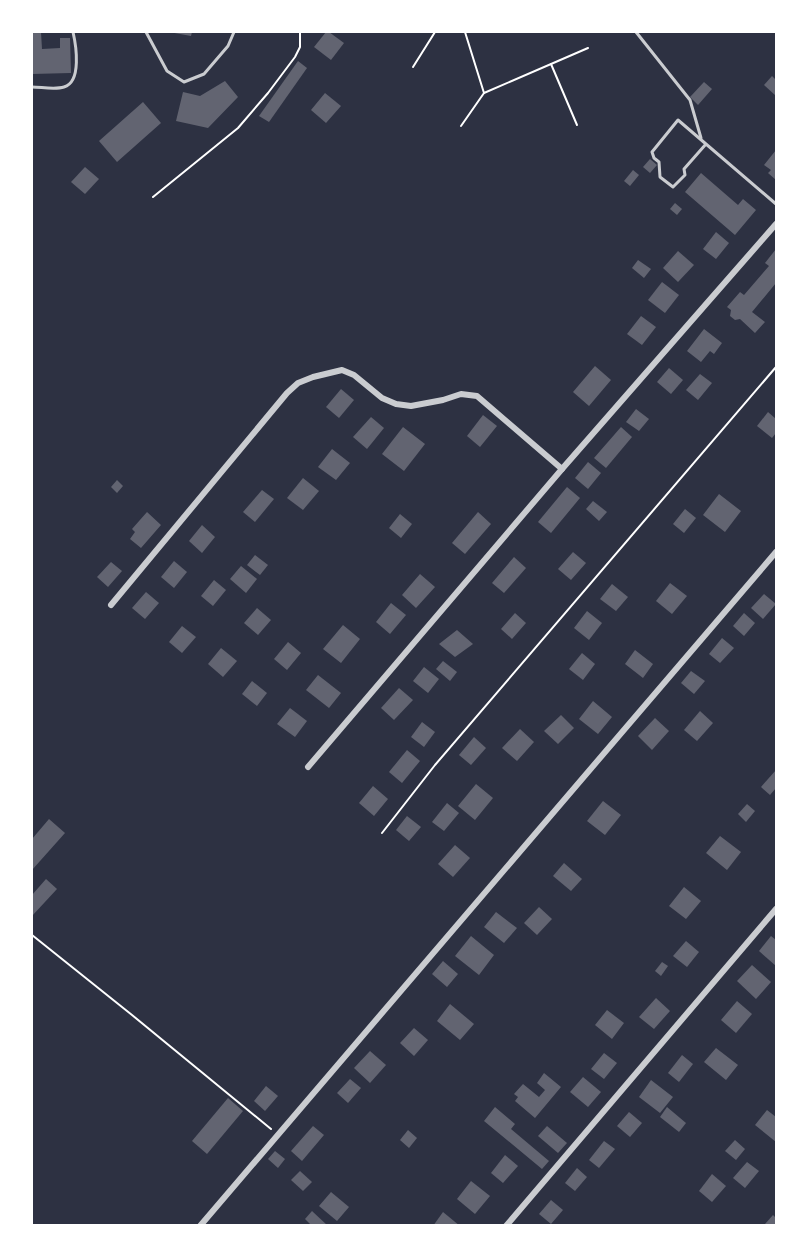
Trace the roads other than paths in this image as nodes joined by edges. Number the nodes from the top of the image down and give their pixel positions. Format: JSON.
{"nodes":[{"id":1,"x":73,"y":32,"type":"edge"},
{"id":2,"x":146,"y":32,"type":"edge"},
{"id":3,"x":234,"y":32,"type":"edge"},
{"id":4,"x":636,"y":32,"type":"edge"},
{"id":5,"x":32,"y":87,"type":"edge"},
{"id":6,"x":702,"y":140,"type":"junction"},
{"id":7,"x":706,"y":144,"type":"junction"},
{"id":8,"x":777,"y":204,"type":"edge"},
{"id":9,"x":777,"y":224,"type":"edge"},
{"id":10,"x":562,"y":469,"type":"junction"},
{"id":11,"x":777,"y":552,"type":"edge"},
{"id":12,"x":111,"y":605,"type":"dead end"},
{"id":13,"x":308,"y":767,"type":"dead end"},
{"id":14,"x":777,"y":909,"type":"edge"},
{"id":15,"x":204,"y":1224,"type":"edge"},
{"id":16,"x":506,"y":1226,"type":"edge"}],
"edges":[{"from":1,"to":5,"type":"lane"},
{"from":2,"to":3,"type":"lane"},
{"from":4,"to":6,"type":"lane"},
{"from":6,"to":7,"type":"lane"},
{"from":6,"to":7,"type":"lane"},
{"from":7,"to":8,"type":"lane"},
{"from":9,"to":10,"type":"street"},
{"from":10,"to":12,"type":"street"},
{"from":10,"to":13,"type":"street"},
{"from":11,"to":15,"type":"street"},
{"from":14,"to":16,"type":"street"}]}
